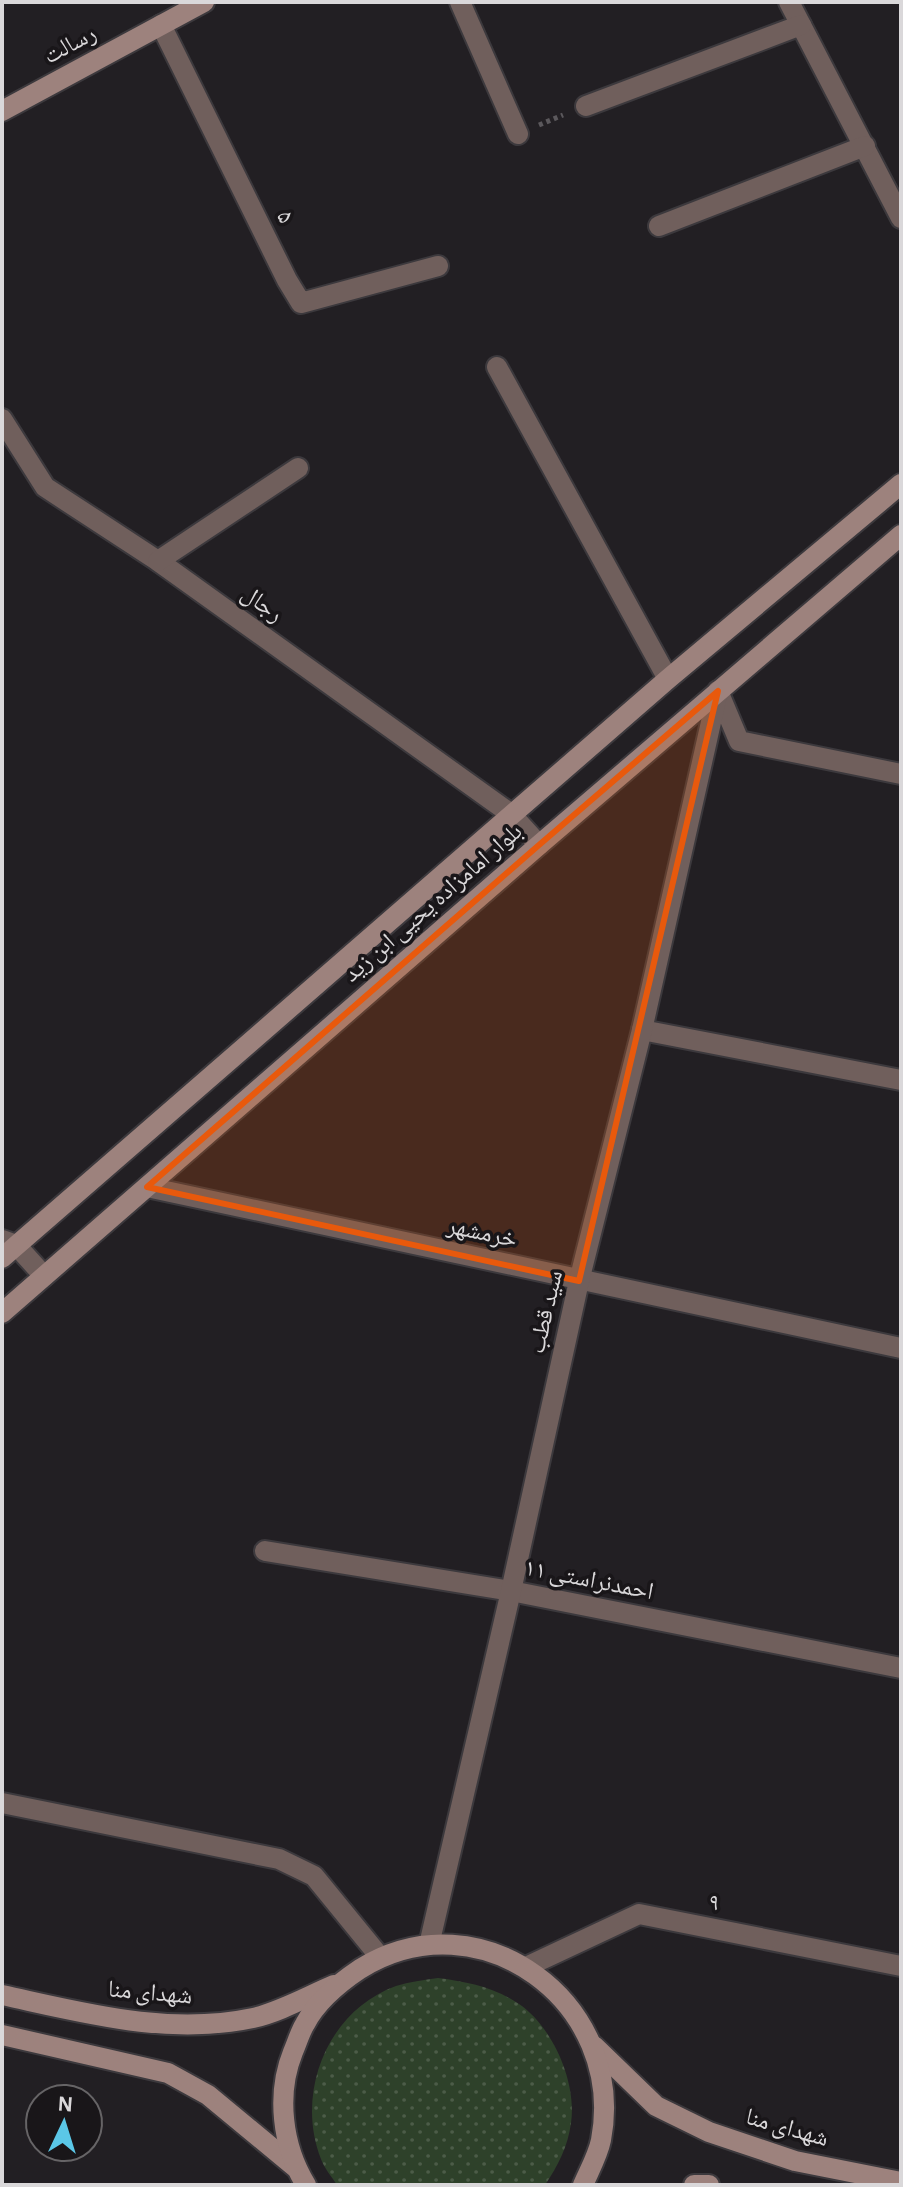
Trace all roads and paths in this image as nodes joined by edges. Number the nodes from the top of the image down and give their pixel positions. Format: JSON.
{"nodes":[{"id":1,"x":204,"y":2,"type":"edge"},
{"id":2,"x":460,"y":2,"type":"edge"},
{"id":3,"x":789,"y":2,"type":"edge"},
{"id":4,"x":179,"y":8,"type":"edge"},
{"id":5,"x":161,"y":25,"type":"junction"},
{"id":6,"x":801,"y":25,"type":"junction"},
{"id":7,"x":586,"y":106,"type":"joint"},
{"id":8,"x":2,"y":111,"type":"edge"},
{"id":9,"x":518,"y":134,"type":"joint"},
{"id":10,"x":865,"y":146,"type":"junction"},
{"id":11,"x":901,"y":218,"type":"edge"},
{"id":12,"x":659,"y":226,"type":"dead end"},
{"id":13,"x":438,"y":266,"type":"dead end"},
{"id":14,"x":497,"y":367,"type":"dead end"},
{"id":15,"x":2,"y":419,"type":"edge"},
{"id":16,"x":298,"y":468,"type":"dead end"},
{"id":17,"x":901,"y":484,"type":"edge"},
{"id":18,"x":901,"y":535,"type":"edge"},
{"id":19,"x":158,"y":561,"type":"junction"},
{"id":20,"x":668,"y":679,"type":"junction"},
{"id":21,"x":718,"y":691,"type":"junction"},
{"id":22,"x":901,"y":774,"type":"edge"},
{"id":23,"x":511,"y":814,"type":"junction"},
{"id":24,"x":539,"y":845,"type":"junction"},
{"id":25,"x":642,"y":1030,"type":"junction"},
{"id":26,"x":901,"y":1080,"type":"edge"},
{"id":27,"x":147,"y":1187,"type":"junction"},
{"id":28,"x":7,"y":1248,"type":"edge"},
{"id":29,"x":44,"y":1276,"type":"junction"},
{"id":30,"x":579,"y":1281,"type":"junction"},
{"id":31,"x":2,"y":1313,"type":"edge"},
{"id":32,"x":901,"y":1348,"type":"edge"},
{"id":33,"x":265,"y":1551,"type":"dead end"},
{"id":34,"x":511,"y":1591,"type":"junction"},
{"id":35,"x":901,"y":1668,"type":"edge"},
{"id":36,"x":2,"y":1803,"type":"edge"},
{"id":37,"x":429,"y":1945,"type":"junction"},
{"id":38,"x":380,"y":1957,"type":"junction"},
{"id":39,"x":901,"y":1966,"type":"edge"},
{"id":40,"x":526,"y":1967,"type":"junction"},
{"id":41,"x":338,"y":1984,"type":"junction"},
{"id":42,"x":2,"y":1995,"type":"edge"},
{"id":43,"x":2,"y":2035,"type":"edge"},
{"id":44,"x":593,"y":2045,"type":"junction"},
{"id":45,"x":300,"y":2176,"type":"edge"},
{"id":46,"x":901,"y":2182,"type":"edge"},
{"id":47,"x":583,"y":2185,"type":"edge"},
{"id":48,"x":694,"y":2185,"type":"edge"},
{"id":49,"x":709,"y":2185,"type":"edge"}],
"edges":[{"from":1,"to":4,"type":"street","name":"رسالت"},
{"from":2,"to":9,"type":"street"},
{"from":3,"to":6,"type":"street"},
{"from":4,"to":5,"type":"street","name":"رسالت"},
{"from":5,"to":8,"type":"street","name":"رسالت"},
{"from":5,"to":13,"type":"street","name":"۵"},
{"from":6,"to":7,"type":"street"},
{"from":6,"to":10,"type":"street"},
{"from":7,"to":9,"type":"path"},
{"from":10,"to":11,"type":"street"},
{"from":10,"to":12,"type":"street"},
{"from":14,"to":20,"type":"street"},
{"from":15,"to":19,"type":"street","name":"رجال"},
{"from":16,"to":19,"type":"street"},
{"from":17,"to":20,"type":"street","name":"بلوار امامزاده یحیی ابن زید"},
{"from":18,"to":21,"type":"street","name":"بلوار امامزاده یحیی ابن زید"},
{"from":19,"to":23,"type":"street","name":"رجال"},
{"from":20,"to":23,"type":"street","name":"بلوار امامزاده یحیی ابن زید"},
{"from":21,"to":22,"type":"street"},
{"from":21,"to":24,"type":"street","name":"بلوار امامزاده یحیی ابن زید"},
{"from":21,"to":25,"type":"street","name":"سید قطب"},
{"from":23,"to":24,"type":"street","name":"رجال"},
{"from":23,"to":28,"type":"street","name":"بلوار امامزاده یحیی ابن زید"},
{"from":24,"to":27,"type":"street","name":"بلوار امامزاده یحیی ابن زید"},
{"from":25,"to":26,"type":"street"},
{"from":25,"to":30,"type":"street","name":"سید قطب"},
{"from":27,"to":29,"type":"street","name":"بلوار امامزاده یحیی ابن زید"},
{"from":27,"to":30,"type":"street","name":"خرمشهر"},
{"from":28,"to":29,"type":"street"},
{"from":29,"to":31,"type":"street","name":"بلوار امامزاده یحیی ابن زید"},
{"from":30,"to":32,"type":"street","name":"خرمشهر"},
{"from":30,"to":34,"type":"street","name":"سید قطب"},
{"from":33,"to":34,"type":"street","name":"۱۱ احمدنراستی"},
{"from":34,"to":35,"type":"street","name":"۱۱ احمدنراستی"},
{"from":34,"to":37,"type":"street","name":"سید قطب"},
{"from":36,"to":38,"type":"street"},
{"from":37,"to":38,"type":"street"},
{"from":37,"to":40,"type":"street"},
{"from":38,"to":41,"type":"street"},
{"from":39,"to":40,"type":"street","name":"۹"},
{"from":40,"to":44,"type":"street"},
{"from":41,"to":42,"type":"street","name":"شهدای منا"},
{"from":41,"to":45,"type":"street"},
{"from":43,"to":45,"type":"street"},
{"from":44,"to":46,"type":"street","name":"شهدای منا"},
{"from":44,"to":47,"type":"street"},
{"from":48,"to":49,"type":"street"}]}
